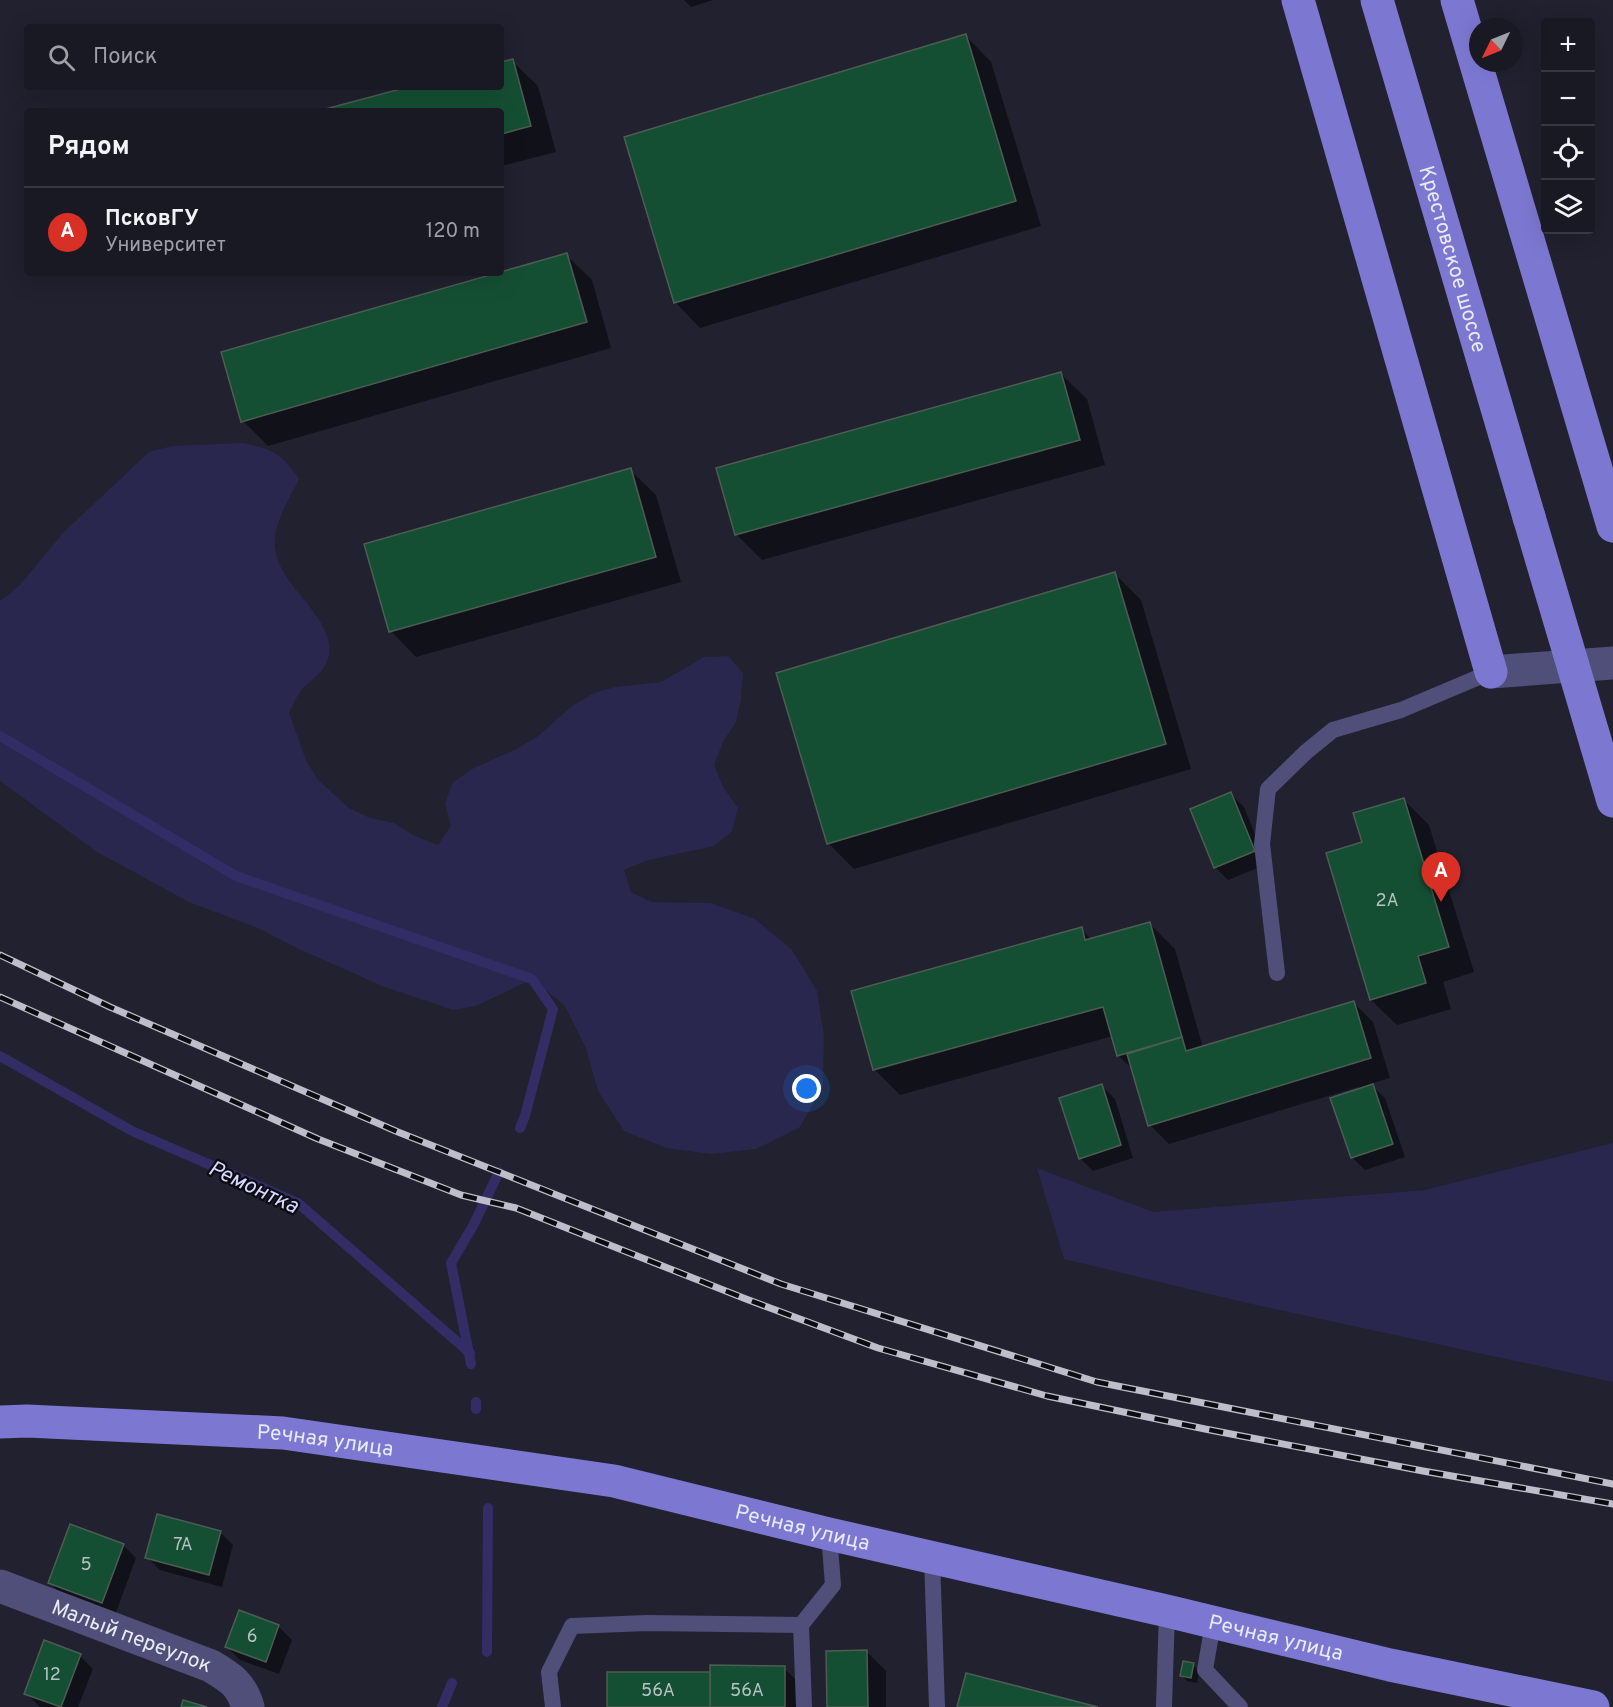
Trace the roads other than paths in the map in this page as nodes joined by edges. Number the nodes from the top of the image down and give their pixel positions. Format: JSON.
{"nodes":[{"id":1,"x":1298,"y":0,"type":"edge"},
{"id":2,"x":1377,"y":0,"type":"edge"},
{"id":3,"x":1457,"y":0,"type":"edge"},
{"id":4,"x":1613,"y":526,"type":"edge"},
{"id":5,"x":1613,"y":663,"type":"edge"},
{"id":6,"x":1491,"y":672,"type":"junction"},
{"id":7,"x":1613,"y":801,"type":"edge"},
{"id":8,"x":1277,"y":973,"type":"dead end"},
{"id":9,"x":0,"y":1422,"type":"edge"},
{"id":10,"x":829,"y":1534,"type":"junction"},
{"id":11,"x":932,"y":1558,"type":"junction"},
{"id":12,"x":0,"y":1586,"type":"edge"},
{"id":13,"x":1167,"y":1611,"type":"junction"},
{"id":14,"x":1213,"y":1623,"type":"junction"},
{"id":15,"x":801,"y":1625,"type":"junction"},
{"id":16,"x":248,"y":1707,"type":"edge"},
{"id":17,"x":553,"y":1707,"type":"edge"},
{"id":18,"x":804,"y":1707,"type":"edge"},
{"id":19,"x":937,"y":1707,"type":"edge"},
{"id":20,"x":1164,"y":1707,"type":"edge"},
{"id":21,"x":1240,"y":1707,"type":"edge"},
{"id":22,"x":1593,"y":1707,"type":"edge"}],
"edges":[{"from":1,"to":6,"type":"main road"},
{"from":2,"to":7,"type":"main road","name":"Крестовское шоссе","bridge":true},
{"from":3,"to":4,"type":"main road"},
{"from":5,"to":6,"type":"street"},
{"from":6,"to":8,"type":"lane"},
{"from":9,"to":10,"type":"main road","name":"Речная улица"},
{"from":10,"to":11,"type":"main road","name":"Речная улица"},
{"from":10,"to":15,"type":"lane"},
{"from":11,"to":13,"type":"main road","name":"Речная улица"},
{"from":11,"to":19,"type":"lane"},
{"from":12,"to":16,"type":"street","name":"Малый переулок"},
{"from":13,"to":14,"type":"main road","name":"Речная улица"},
{"from":13,"to":20,"type":"lane"},
{"from":14,"to":21,"type":"lane"},
{"from":14,"to":22,"type":"main road","name":"Речная улица"},
{"from":15,"to":17,"type":"lane"},
{"from":15,"to":18,"type":"lane"}]}
